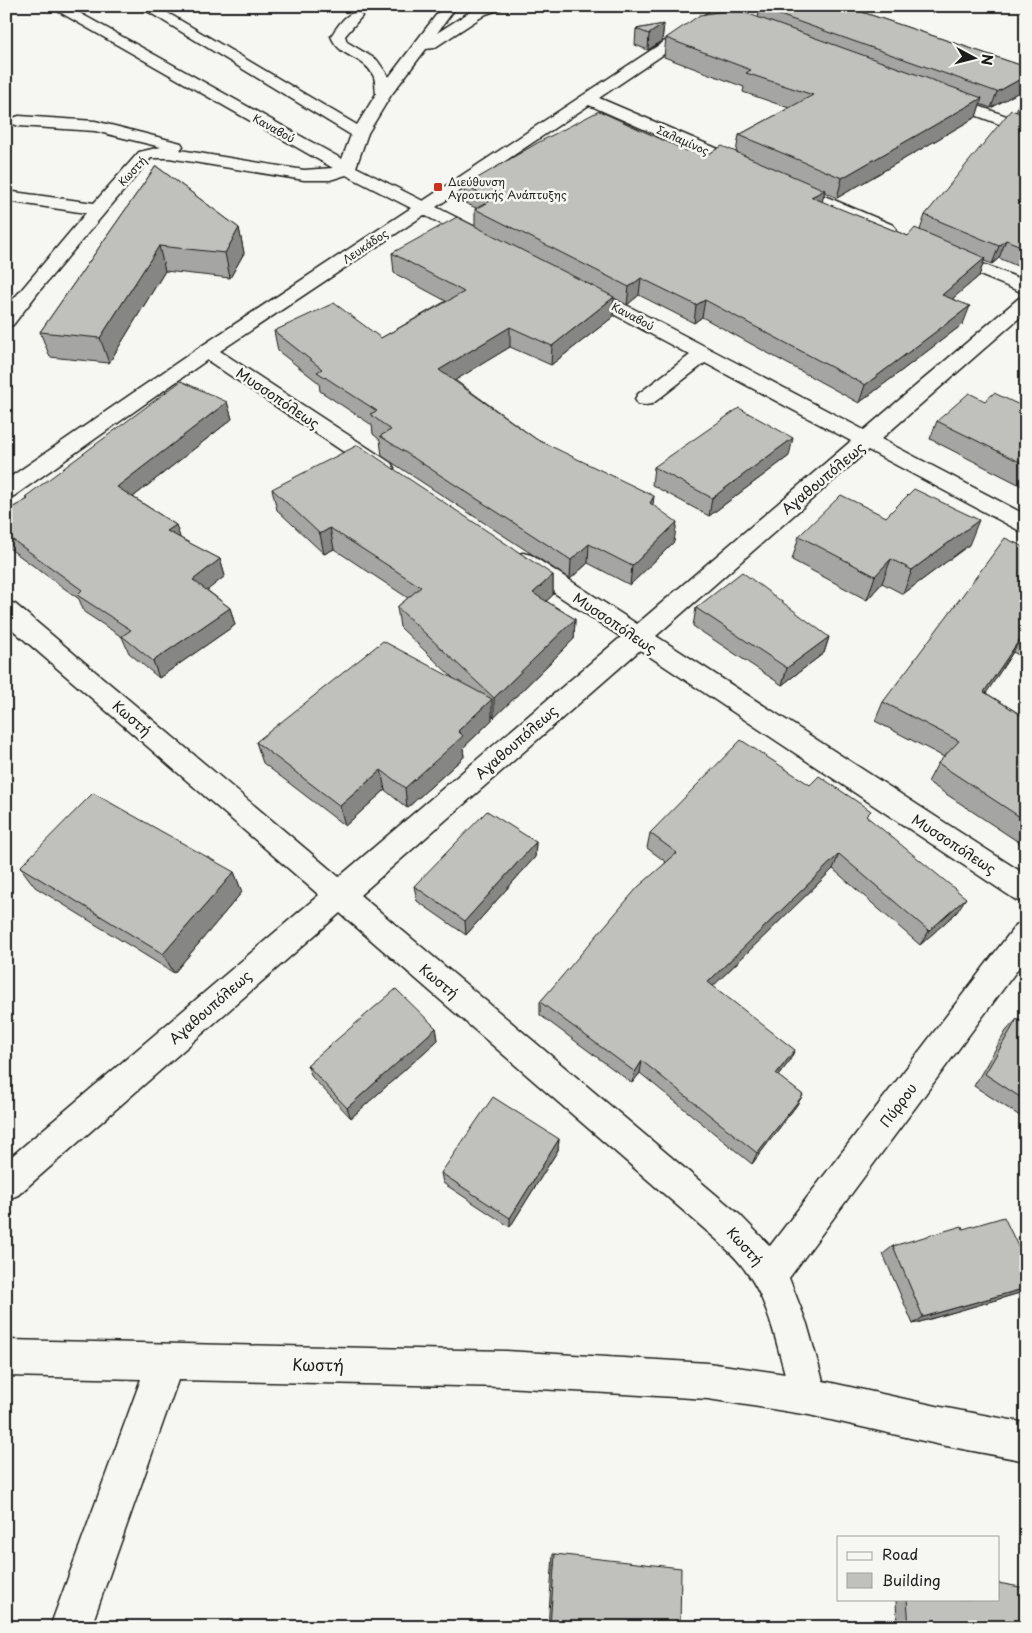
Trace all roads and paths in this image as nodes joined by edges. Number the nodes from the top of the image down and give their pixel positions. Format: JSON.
{"nodes":[{"id":1,"x":56,"y":6,"type":"edge"},
{"id":2,"x":146,"y":6,"type":"edge"},
{"id":3,"x":450,"y":6,"type":"edge"},
{"id":4,"x":496,"y":6,"type":"edge"},
{"id":5,"x":726,"y":14,"type":"edge"},
{"id":6,"x":355,"y":16,"type":"dead end"},
{"id":7,"x":415,"y":54,"type":"junction"},
{"id":8,"x":925,"y":92,"type":"edge"},
{"id":9,"x":384,"y":94,"type":"junction"},
{"id":10,"x":588,"y":99,"type":"junction"},
{"id":11,"x":19,"y":121,"type":"dead end"},
{"id":12,"x":1026,"y":129,"type":"edge"},
{"id":13,"x":360,"y":133,"type":"junction"},
{"id":14,"x":182,"y":155,"type":"junction"},
{"id":15,"x":347,"y":169,"type":"junction"},
{"id":16,"x":758,"y":173,"type":"edge"},
{"id":17,"x":776,"y":181,"type":"edge"},
{"id":18,"x":6,"y":196,"type":"edge"},
{"id":19,"x":423,"y":207,"type":"junction"},
{"id":20,"x":98,"y":209,"type":"junction"},
{"id":21,"x":902,"y":236,"type":"edge"},
{"id":22,"x":929,"y":247,"type":"edge"},
{"id":23,"x":502,"y":248,"type":"edge"},
{"id":24,"x":564,"y":280,"type":"edge"},
{"id":25,"x":1026,"y":288,"type":"edge"},
{"id":26,"x":1026,"y":302,"type":"edge"},
{"id":27,"x":6,"y":321,"type":"edge"},
{"id":28,"x":207,"y":351,"type":"junction"},
{"id":29,"x":704,"y":354,"type":"junction"},
{"id":30,"x":645,"y":399,"type":"dead end"},
{"id":31,"x":868,"y":440,"type":"junction"},
{"id":32,"x":405,"y":483,"type":"edge"},
{"id":33,"x":6,"y":491,"type":"edge"},
{"id":34,"x":1026,"y":525,"type":"edge"},
{"id":35,"x":504,"y":549,"type":"edge"},
{"id":36,"x":6,"y":610,"type":"edge"},
{"id":37,"x":636,"y":637,"type":"junction"},
{"id":38,"x":1026,"y":890,"type":"edge"},
{"id":39,"x":339,"y":896,"type":"junction"},
{"id":40,"x":1026,"y":934,"type":"edge"},
{"id":41,"x":6,"y":1183,"type":"edge"},
{"id":42,"x":770,"y":1276,"type":"junction"},
{"id":43,"x":6,"y":1358,"type":"edge"},
{"id":44,"x":166,"y":1361,"type":"junction"},
{"id":45,"x":809,"y":1396,"type":"junction"},
{"id":46,"x":1026,"y":1442,"type":"edge"},
{"id":47,"x":70,"y":1627,"type":"edge"}],
"edges":[{"from":1,"to":15,"type":"street","name":"Καναβού"},
{"from":2,"to":13,"type":"street"},
{"from":3,"to":7,"type":"street"},
{"from":4,"to":7,"type":"street"},
{"from":5,"to":10,"type":"street","name":"Λευκάδος"},
{"from":6,"to":9,"type":"street"},
{"from":7,"to":9,"type":"street"},
{"from":8,"to":12,"type":"street"},
{"from":9,"to":13,"type":"street"},
{"from":10,"to":16,"type":"street","name":"Σαλαμίνος"},
{"from":10,"to":19,"type":"street","name":"Λευκάδος"},
{"from":11,"to":14,"type":"street"},
{"from":13,"to":15,"type":"street"},
{"from":14,"to":15,"type":"street","name":"Κωστή"},
{"from":14,"to":20,"type":"street","name":"Κωστή"},
{"from":15,"to":19,"type":"street","name":"Καναβού"},
{"from":17,"to":21,"type":"street"},
{"from":18,"to":20,"type":"street"},
{"from":19,"to":23,"type":"street","name":"Καναβού"},
{"from":19,"to":28,"type":"street","name":"Λευκάδος"},
{"from":20,"to":27,"type":"street","name":"Κωστή"},
{"from":22,"to":25,"type":"street"},
{"from":24,"to":29,"type":"street","name":"Καναβού"},
{"from":26,"to":31,"type":"street","name":"Αγαθουπόλεως"},
{"from":28,"to":32,"type":"street","name":"Μυσσοπόλεως"},
{"from":28,"to":33,"type":"street","name":"Λευκάδος"},
{"from":29,"to":30,"type":"street"},
{"from":29,"to":31,"type":"street","name":"Καναβού"},
{"from":31,"to":34,"type":"street","name":"Καναβού"},
{"from":31,"to":37,"type":"street","name":"Αγαθουπόλεως"},
{"from":35,"to":37,"type":"street","name":"Μυσσοπόλεως"},
{"from":36,"to":39,"type":"street","name":"Κωστή"},
{"from":37,"to":38,"type":"street","name":"Μυσσοπόλεως"},
{"from":37,"to":39,"type":"street","name":"Αγαθουπόλεως"},
{"from":39,"to":41,"type":"street","name":"Αγαθουπόλεως"},
{"from":39,"to":42,"type":"street","name":"Κωστή"},
{"from":40,"to":42,"type":"street","name":"Πύρρου"},
{"from":42,"to":45,"type":"street","name":"Κωστή"},
{"from":43,"to":44,"type":"street","name":"Κωστή"},
{"from":44,"to":45,"type":"street","name":"Κωστή"},
{"from":44,"to":47,"type":"street"},
{"from":45,"to":46,"type":"street","name":"Κωστή"}]}
